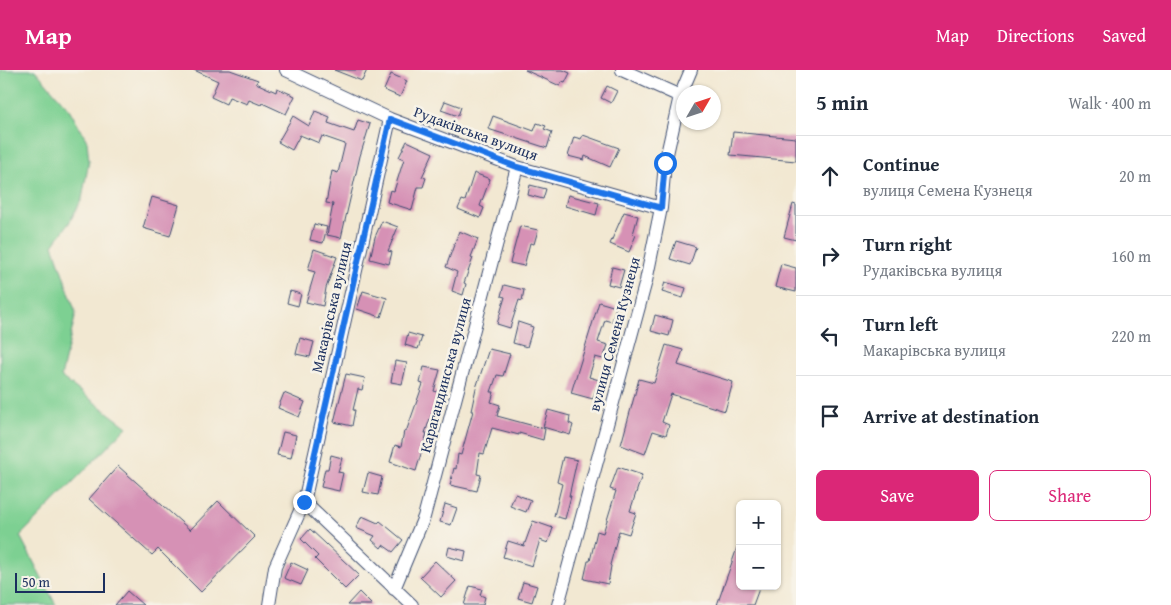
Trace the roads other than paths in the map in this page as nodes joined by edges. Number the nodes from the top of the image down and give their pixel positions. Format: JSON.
{"nodes":[{"id":1,"x":286,"y":70,"type":"edge"},
{"id":2,"x":622,"y":70,"type":"edge"},
{"id":3,"x":691,"y":70,"type":"edge"},
{"id":4,"x":685,"y":85,"type":"edge"},
{"id":5,"x":676,"y":94,"type":"edge"},
{"id":6,"x":676,"y":114,"type":"edge"},
{"id":7,"x":390,"y":119,"type":"junction"},
{"id":8,"x":517,"y":167,"type":"junction"},
{"id":9,"x":661,"y":208,"type":"junction"},
{"id":10,"x":304,"y":502,"type":"junction"},
{"id":11,"x":394,"y":589,"type":"junction"},
{"id":12,"x":269,"y":605,"type":"edge"},
{"id":13,"x":412,"y":605,"type":"edge"},
{"id":14,"x":558,"y":605,"type":"edge"}],
"edges":[{"from":1,"to":7,"type":"street","name":"Рудаківська вулиця"},
{"from":2,"to":5,"type":"street"},
{"from":3,"to":4,"type":"street","name":"вулиця Семена Кузнеця"},
{"from":6,"to":9,"type":"street","name":"вулиця Семена Кузнеця"},
{"from":7,"to":8,"type":"street","name":"Рудаківська вулиця"},
{"from":7,"to":10,"type":"street","name":"Макарівська вулиця"},
{"from":8,"to":9,"type":"street","name":"Рудаківська вулиця"},
{"from":8,"to":11,"type":"street","name":"Карагандинська вулиця"},
{"from":9,"to":14,"type":"street","name":"вулиця Семена Кузнеця"},
{"from":10,"to":11,"type":"street"},
{"from":10,"to":12,"type":"street","name":"Макарівська вулиця"},
{"from":11,"to":13,"type":"street"}]}
